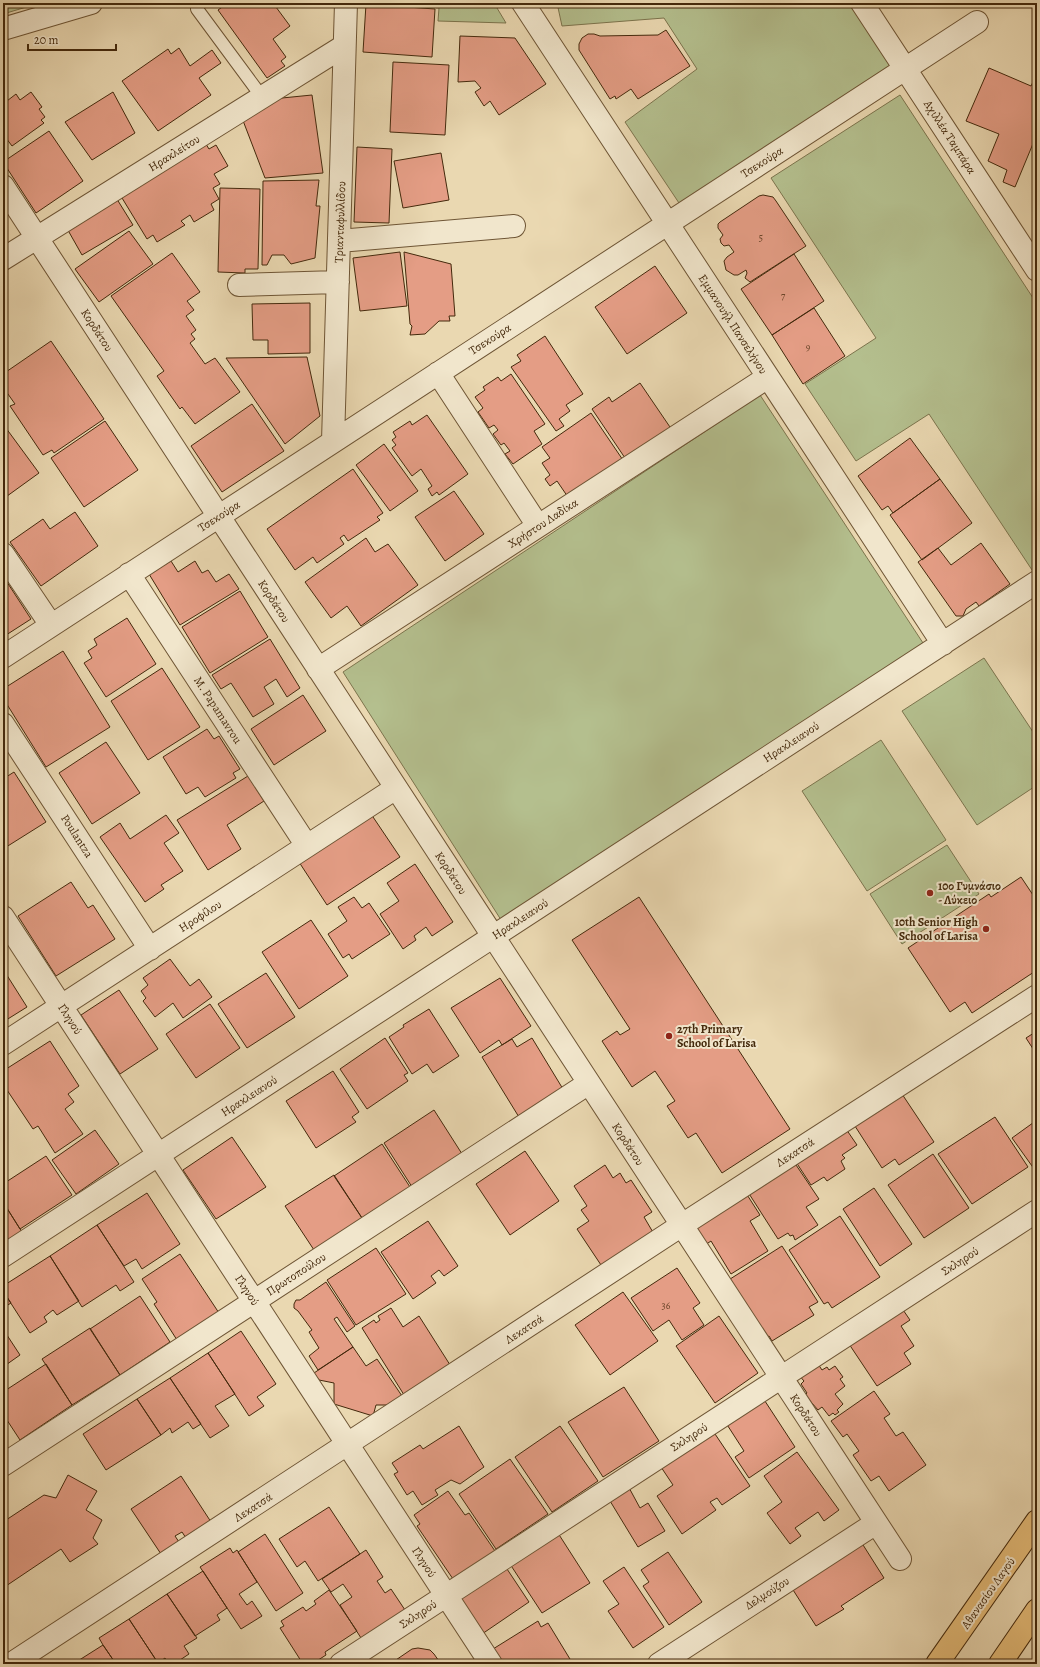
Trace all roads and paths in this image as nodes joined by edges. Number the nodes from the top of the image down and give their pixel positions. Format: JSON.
{"nodes":[{"id":1,"x":91,"y":3,"type":"edge"},
{"id":2,"x":346,"y":3,"type":"edge"},
{"id":3,"x":523,"y":3,"type":"edge"},
{"id":4,"x":862,"y":3,"type":"edge"},
{"id":5,"x":197,"y":9,"type":"dead end"},
{"id":6,"x":978,"y":22,"type":"dead end"},
{"id":7,"x":3,"y":29,"type":"edge"},
{"id":8,"x":344,"y":46,"type":"junction"},
{"id":9,"x":906,"y":69,"type":"junction"},
{"id":10,"x":262,"y":97,"type":"junction"},
{"id":11,"x":3,"y":186,"type":"edge"},
{"id":12,"x":668,"y":224,"type":"junction"},
{"id":13,"x":514,"y":226,"type":"dead end"},
{"id":14,"x":37,"y":238,"type":"junction"},
{"id":15,"x":339,"y":241,"type":"junction"},
{"id":16,"x":3,"y":259,"type":"edge"},
{"id":17,"x":1037,"y":270,"type":"edge"},
{"id":18,"x":338,"y":282,"type":"junction"},
{"id":19,"x":239,"y":285,"type":"dead end"},
{"id":20,"x":438,"y":373,"type":"junction"},
{"id":21,"x":768,"y":377,"type":"junction"},
{"id":22,"x":334,"y":441,"type":"junction"},
{"id":23,"x":218,"y":516,"type":"junction"},
{"id":24,"x":538,"y":526,"type":"junction"},
{"id":25,"x":3,"y":554,"type":"edge"},
{"id":26,"x":129,"y":574,"type":"junction"},
{"id":27,"x":1037,"y":582,"type":"edge"},
{"id":28,"x":51,"y":625,"type":"junction"},
{"id":29,"x":943,"y":644,"type":"junction"},
{"id":30,"x":3,"y":656,"type":"edge"},
{"id":31,"x":318,"y":669,"type":"junction"},
{"id":32,"x":3,"y":724,"type":"edge"},
{"id":33,"x":396,"y":788,"type":"junction"},
{"id":34,"x":307,"y":846,"type":"junction"},
{"id":35,"x":3,"y":917,"type":"edge"},
{"id":36,"x":493,"y":937,"type":"junction"},
{"id":37,"x":150,"y":949,"type":"junction"},
{"id":38,"x":1037,"y":996,"type":"edge"},
{"id":39,"x":61,"y":1006,"type":"junction"},
{"id":40,"x":3,"y":1044,"type":"edge"},
{"id":41,"x":588,"y":1083,"type":"junction"},
{"id":42,"x":158,"y":1155,"type":"junction"},
{"id":43,"x":1037,"y":1211,"type":"edge"},
{"id":44,"x":682,"y":1225,"type":"junction"},
{"id":45,"x":3,"y":1256,"type":"edge"},
{"id":46,"x":254,"y":1301,"type":"junction"},
{"id":47,"x":781,"y":1377,"type":"junction"},
{"id":48,"x":348,"y":1445,"type":"junction"},
{"id":49,"x":3,"y":1465,"type":"edge"},
{"id":50,"x":1037,"y":1521,"type":"edge"},
{"id":51,"x":876,"y":1523,"type":"junction"},
{"id":52,"x":900,"y":1558,"type":"dead end"},
{"id":53,"x":446,"y":1596,"type":"junction"},
{"id":54,"x":1037,"y":1610,"type":"edge"},
{"id":55,"x":11,"y":1664,"type":"edge"},
{"id":56,"x":341,"y":1664,"type":"edge"},
{"id":57,"x":491,"y":1664,"type":"edge"},
{"id":58,"x":659,"y":1664,"type":"edge"},
{"id":59,"x":937,"y":1664,"type":"edge"},
{"id":60,"x":1000,"y":1664,"type":"edge"}],
"edges":[{"from":1,"to":7,"type":"street"},
{"from":2,"to":8,"type":"street","name":"Τριανταφυλλίδου"},
{"from":3,"to":12,"type":"street","name":"Εμμανουήλ Πανσελήνου"},
{"from":4,"to":9,"type":"street","name":"Αχιλλέα Ταμπάρα"},
{"from":5,"to":10,"type":"lane"},
{"from":6,"to":9,"type":"street","name":"Τσεκούρα"},
{"from":8,"to":10,"type":"street","name":"Ηρακλείτου"},
{"from":8,"to":15,"type":"street","name":"Τριανταφυλλίδου"},
{"from":9,"to":12,"type":"street","name":"Τσεκούρα"},
{"from":9,"to":17,"type":"street","name":"Αχιλλέα Ταμπάρα"},
{"from":10,"to":14,"type":"street","name":"Ηρακλείτου"},
{"from":11,"to":14,"type":"street","name":"Κορδάτου"},
{"from":12,"to":20,"type":"street","name":"Τσεκούρα"},
{"from":12,"to":21,"type":"street","name":"Εμμανουήλ Πανσελήνου"},
{"from":13,"to":15,"type":"street"},
{"from":14,"to":16,"type":"street","name":"Ηρακλείτου"},
{"from":14,"to":23,"type":"street","name":"Κορδάτου"},
{"from":15,"to":18,"type":"street","name":"Τριανταφυλλίδου"},
{"from":18,"to":19,"type":"street"},
{"from":18,"to":22,"type":"street","name":"Τριανταφυλλίδου"},
{"from":20,"to":22,"type":"street","name":"Τσεκούρα"},
{"from":20,"to":24,"type":"street"},
{"from":21,"to":24,"type":"street","name":"Χρήστου Λαδίκα"},
{"from":21,"to":29,"type":"street","name":"Εμμανουήλ Πανσελήνου"},
{"from":22,"to":23,"type":"street","name":"Τσεκούρα"},
{"from":23,"to":26,"type":"street","name":"Τσεκούρα"},
{"from":23,"to":31,"type":"street","name":"Κορδάτου"},
{"from":24,"to":31,"type":"street","name":"Χρήστου Λαδίκα"},
{"from":25,"to":28,"type":"street"},
{"from":26,"to":28,"type":"street","name":"Τσεκούρα"},
{"from":26,"to":34,"type":"street","name":"M. Papamavrou"},
{"from":27,"to":29,"type":"street","name":"Ηρακλειανού"},
{"from":28,"to":30,"type":"street","name":"Τσεκούρα"},
{"from":29,"to":36,"type":"street","name":"Ηρακλειανού"},
{"from":31,"to":33,"type":"street","name":"Κορδάτου"},
{"from":32,"to":37,"type":"street","name":"Poulantza"},
{"from":33,"to":34,"type":"street","name":"Ηροφίλου"},
{"from":33,"to":36,"type":"street","name":"Κορδάτου"},
{"from":34,"to":37,"type":"street","name":"Ηροφίλου"},
{"from":35,"to":39,"type":"street","name":"Γληνού"},
{"from":36,"to":41,"type":"street","name":"Κορδάτου"},
{"from":36,"to":42,"type":"street","name":"Ηρακλειανού"},
{"from":37,"to":39,"type":"street","name":"Ηροφίλου"},
{"from":38,"to":44,"type":"street","name":"Λεκατσά"},
{"from":39,"to":40,"type":"street","name":"Ηροφίλου"},
{"from":39,"to":42,"type":"street","name":"Γληνού"},
{"from":41,"to":44,"type":"street","name":"Κορδάτου"},
{"from":41,"to":46,"type":"street","name":"Πρωτοπούλου"},
{"from":42,"to":45,"type":"street","name":"Ηρακλειανού"},
{"from":42,"to":46,"type":"street","name":"Γληνού"},
{"from":43,"to":47,"type":"street","name":"Σκληρού"},
{"from":44,"to":47,"type":"street","name":"Κορδάτου"},
{"from":44,"to":48,"type":"street","name":"Λεκατσά"},
{"from":46,"to":48,"type":"street","name":"Γληνού"},
{"from":46,"to":49,"type":"street","name":"Πρωτοπούλου"},
{"from":47,"to":51,"type":"street","name":"Κορδάτου"},
{"from":47,"to":53,"type":"street","name":"Σκληρού"},
{"from":48,"to":53,"type":"street","name":"Γληνού"},
{"from":48,"to":55,"type":"street","name":"Λεκατσά"},
{"from":50,"to":59,"type":"highway","name":"Αθανασίου Λαγού"},
{"from":51,"to":52,"type":"street","name":"Κορδάτου"},
{"from":51,"to":58,"type":"street","name":"Δελμούζου"},
{"from":53,"to":56,"type":"street","name":"Σκληρού"},
{"from":53,"to":57,"type":"street","name":"Γληνού"},
{"from":54,"to":60,"type":"highway"}]}
